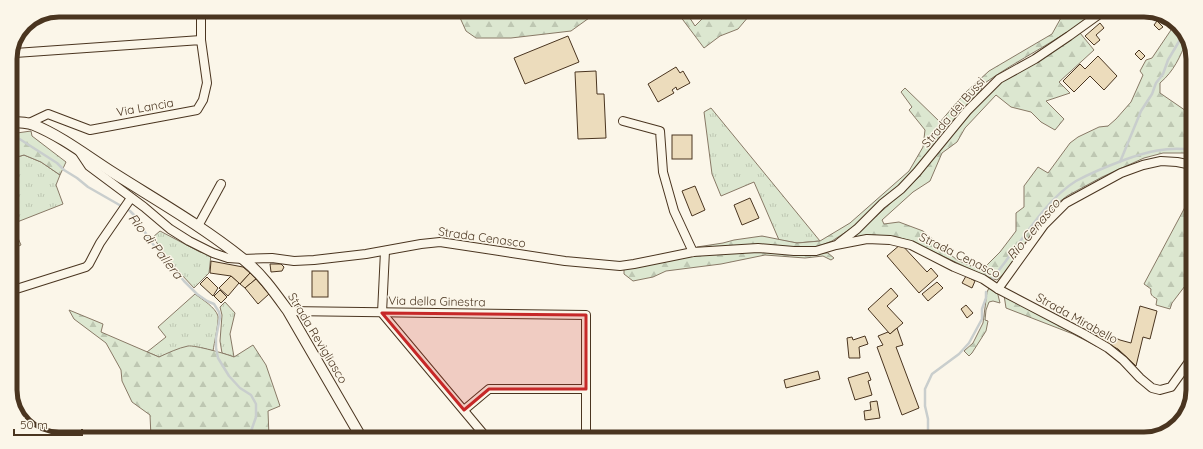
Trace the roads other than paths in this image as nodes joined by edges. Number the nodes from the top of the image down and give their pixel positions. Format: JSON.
{"nodes":[{"id":1,"x":201,"y":17,"type":"edge"},
{"id":2,"x":1094,"y":17,"type":"edge"},
{"id":3,"x":201,"y":40,"type":"junction"},
{"id":4,"x":18,"y":53,"type":"edge"},
{"id":5,"x":623,"y":121,"type":"dead end"},
{"id":6,"x":17,"y":122,"type":"edge"},
{"id":7,"x":29,"y":123,"type":"junction"},
{"id":8,"x":78,"y":151,"type":"junction"},
{"id":9,"x":1186,"y":164,"type":"edge"},
{"id":10,"x":221,"y":184,"type":"dead end"},
{"id":11,"x":129,"y":201,"type":"junction"},
{"id":12,"x":198,"y":226,"type":"junction"},
{"id":13,"x":836,"y":245,"type":"junction"},
{"id":14,"x":385,"y":251,"type":"junction"},
{"id":15,"x":693,"y":252,"type":"junction"},
{"id":16,"x":243,"y":259,"type":"junction"},
{"id":17,"x":17,"y":289,"type":"edge"},
{"id":18,"x":998,"y":289,"type":"junction"},
{"id":19,"x":288,"y":311,"type":"junction"},
{"id":20,"x":382,"y":313,"type":"junction"},
{"id":21,"x":1186,"y":366,"type":"edge"},
{"id":22,"x":586,"y":389,"type":"junction"},
{"id":23,"x":464,"y":410,"type":"junction"},
{"id":24,"x":358,"y":432,"type":"edge"},
{"id":25,"x":482,"y":432,"type":"edge"},
{"id":26,"x":586,"y":432,"type":"edge"}],
"edges":[{"from":1,"to":3,"type":"street","name":"Via Lancia"},
{"from":2,"to":13,"type":"street","name":"Strada dei Bussi"},
{"from":3,"to":4,"type":"street"},
{"from":3,"to":7,"type":"street","name":"Via Lancia"},
{"from":5,"to":15,"type":"street"},
{"from":6,"to":7,"type":"street","name":"Strada Revigliasco"},
{"from":7,"to":8,"type":"street","name":"Strada Revigliasco"},
{"from":8,"to":11,"type":"street","name":"Strada Revigliasco"},
{"from":8,"to":12,"type":"street","name":"Strada Revigliasco"},
{"from":9,"to":18,"type":"street","name":"Strada Cenasco"},
{"from":10,"to":12,"type":"street"},
{"from":11,"to":16,"type":"street","name":"Strada Revigliasco"},
{"from":11,"to":17,"type":"street"},
{"from":12,"to":16,"type":"street","name":"Strada Revigliasco"},
{"from":13,"to":15,"type":"street","name":"Strada Cenasco"},
{"from":13,"to":18,"type":"street","name":"Strada Cenasco"},
{"from":14,"to":15,"type":"street","name":"Strada Cenasco"},
{"from":14,"to":16,"type":"street","name":"Strada Cenasco"},
{"from":14,"to":20,"type":"street"},
{"from":16,"to":19,"type":"street","name":"Strada Revigliasco"},
{"from":18,"to":21,"type":"street","name":"Strada Mirabello"},
{"from":19,"to":20,"type":"street","name":"Via della Ginestra"},
{"from":19,"to":24,"type":"street","name":"Strada Revigliasco"},
{"from":20,"to":22,"type":"street","name":"Via della Ginestra"},
{"from":20,"to":23,"type":"street"},
{"from":22,"to":23,"type":"street"},
{"from":22,"to":26,"type":"street"},
{"from":23,"to":25,"type":"street"}]}
